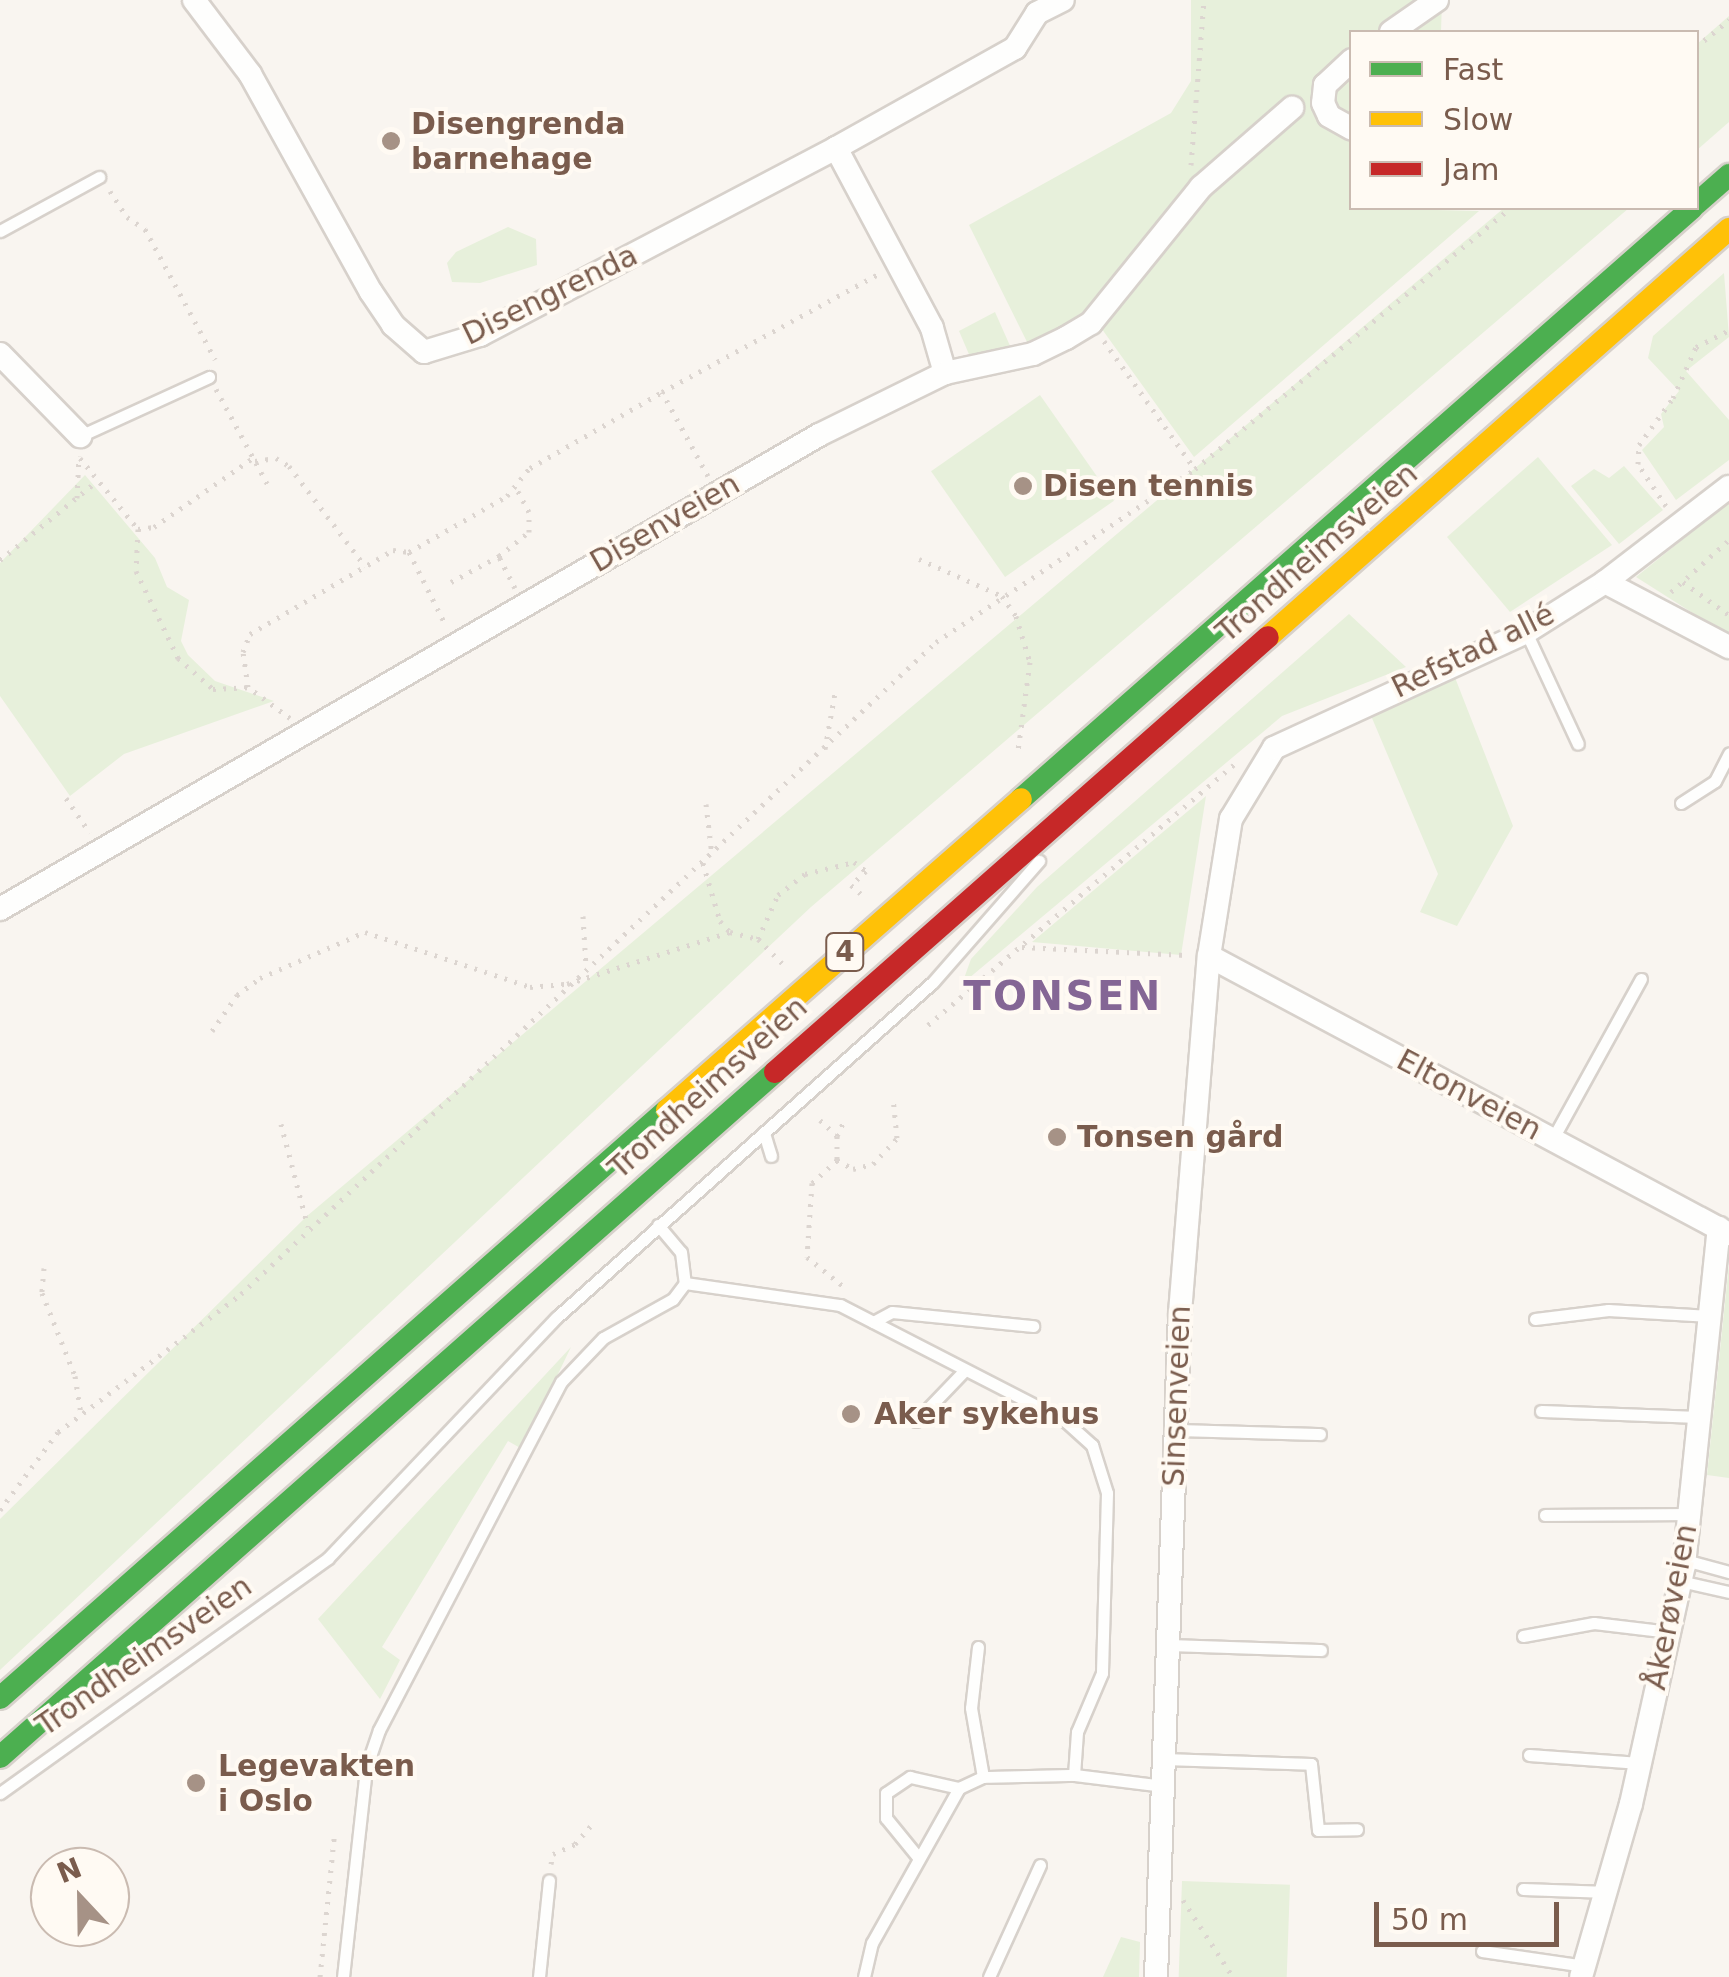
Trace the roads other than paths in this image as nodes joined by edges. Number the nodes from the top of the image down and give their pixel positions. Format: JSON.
{"nodes":[{"id":1,"x":194,"y":0,"type":"edge"},
{"id":2,"x":1062,"y":0,"type":"edge"},
{"id":3,"x":1437,"y":0,"type":"edge"},
{"id":4,"x":1394,"y":30,"type":"edge"},
{"id":5,"x":1349,"y":63,"type":"edge"},
{"id":6,"x":1292,"y":108,"type":"dead end"},
{"id":7,"x":1349,"y":127,"type":"edge"},
{"id":8,"x":836,"y":148,"type":"junction"},
{"id":9,"x":1729,"y":175,"type":"edge"},
{"id":10,"x":98,"y":177,"type":"road end"},
{"id":11,"x":1699,"y":202,"type":"edge"},
{"id":12,"x":1689,"y":210,"type":"edge"},
{"id":13,"x":1729,"y":228,"type":"edge"},
{"id":14,"x":0,"y":231,"type":"edge"},
{"id":15,"x":0,"y":354,"type":"edge"},
{"id":16,"x":945,"y":374,"type":"junction"},
{"id":17,"x":209,"y":377,"type":"road end"},
{"id":18,"x":79,"y":446,"type":"joint"},
{"id":19,"x":1729,"y":487,"type":"edge"},
{"id":20,"x":1605,"y":582,"type":"junction"},
{"id":21,"x":1526,"y":632,"type":"junction"},
{"id":22,"x":1729,"y":647,"type":"edge"},
{"id":23,"x":1578,"y":744,"type":"dead end"},
{"id":24,"x":1729,"y":753,"type":"edge"},
{"id":25,"x":1102,"y":780,"type":"junction"},
{"id":26,"x":1681,"y":803,"type":"dead end"},
{"id":27,"x":1231,"y":818,"type":"joint"},
{"id":28,"x":0,"y":908,"type":"edge"},
{"id":29,"x":1208,"y":956,"type":"junction"},
{"id":30,"x":1641,"y":979,"type":"dead end"},
{"id":31,"x":764,"y":1133,"type":"junction"},
{"id":32,"x":1552,"y":1140,"type":"junction"},
{"id":33,"x":771,"y":1156,"type":"dead end"},
{"id":34,"x":658,"y":1225,"type":"junction"},
{"id":35,"x":1725,"y":1228,"type":"edge"},
{"id":36,"x":685,"y":1283,"type":"junction"},
{"id":37,"x":1710,"y":1316,"type":"junction"},
{"id":38,"x":1535,"y":1319,"type":"dead end"},
{"id":39,"x":873,"y":1322,"type":"junction"},
{"id":40,"x":1033,"y":1326,"type":"dead end"},
{"id":41,"x":964,"y":1371,"type":"junction"},
{"id":42,"x":1541,"y":1410,"type":"dead end"},
{"id":43,"x":1699,"y":1417,"type":"junction"},
{"id":44,"x":916,"y":1420,"type":"dead end"},
{"id":45,"x":1175,"y":1430,"type":"junction"},
{"id":46,"x":1320,"y":1434,"type":"dead end"},
{"id":47,"x":1689,"y":1514,"type":"junction"},
{"id":48,"x":1545,"y":1515,"type":"dead end"},
{"id":49,"x":1682,"y":1571,"type":"junction"},
{"id":50,"x":1729,"y":1572,"type":"edge"},
{"id":51,"x":1729,"y":1592,"type":"edge"},
{"id":52,"x":1669,"y":1632,"type":"junction"},
{"id":53,"x":1523,"y":1636,"type":"dead end"},
{"id":54,"x":978,"y":1646,"type":"dead end"},
{"id":55,"x":1167,"y":1646,"type":"junction"},
{"id":56,"x":1321,"y":1650,"type":"dead end"},
{"id":57,"x":0,"y":1698,"type":"edge"},
{"id":58,"x":1529,"y":1755,"type":"dead end"},
{"id":59,"x":0,"y":1757,"type":"edge"},
{"id":60,"x":1164,"y":1759,"type":"junction"},
{"id":61,"x":1640,"y":1763,"type":"junction"},
{"id":62,"x":1074,"y":1775,"type":"junction"},
{"id":63,"x":982,"y":1777,"type":"junction"},
{"id":64,"x":1164,"y":1786,"type":"junction"},
{"id":65,"x":959,"y":1788,"type":"junction"},
{"id":66,"x":0,"y":1793,"type":"edge"},
{"id":67,"x":1357,"y":1829,"type":"dead end"},
{"id":68,"x":917,"y":1856,"type":"junction"},
{"id":69,"x":1040,"y":1865,"type":"dead end"},
{"id":70,"x":549,"y":1881,"type":"dead end"},
{"id":71,"x":1523,"y":1890,"type":"dead end"},
{"id":72,"x":1608,"y":1892,"type":"junction"},
{"id":73,"x":1482,"y":1951,"type":"dead end"},
{"id":74,"x":1583,"y":1971,"type":"edge"},
{"id":75,"x":342,"y":1977,"type":"edge"},
{"id":76,"x":539,"y":1977,"type":"edge"},
{"id":77,"x":864,"y":1977,"type":"edge"},
{"id":78,"x":989,"y":1977,"type":"edge"},
{"id":79,"x":1156,"y":1977,"type":"edge"}],
"edges":[{"from":1,"to":8,"type":"street","name":"Disengrenda"},
{"from":2,"to":8,"type":"street","name":"Disengrenda"},
{"from":3,"to":4,"type":"street"},
{"from":5,"to":7,"type":"street"},
{"from":6,"to":16,"type":"street","name":"Disenveien"},
{"from":8,"to":16,"type":"street"},
{"from":9,"to":11,"type":"highway","name":"Trondheimsveien","number":"4"},
{"from":10,"to":14,"type":"lane"},
{"from":12,"to":57,"type":"highway","name":"Trondheimsveien","number":"4"},
{"from":13,"to":25,"type":"highway","name":"Trondheimsveien","number":"4"},
{"from":15,"to":18,"type":"street"},
{"from":16,"to":28,"type":"street","name":"Disenveien"},
{"from":17,"to":18,"type":"lane"},
{"from":19,"to":20,"type":"street","name":"Refstad allé"},
{"from":20,"to":21,"type":"street","name":"Refstad allé"},
{"from":20,"to":22,"type":"street"},
{"from":21,"to":23,"type":"lane"},
{"from":21,"to":27,"type":"street","name":"Refstad allé"},
{"from":24,"to":26,"type":"lane"},
{"from":25,"to":31,"type":"lane","name":"Trondheimsveien"},
{"from":25,"to":59,"type":"highway","name":"Trondheimsveien","number":"4"},
{"from":27,"to":29,"type":"street","name":"Sinsenveien"},
{"from":29,"to":32,"type":"street","name":"Eltonveien"},
{"from":29,"to":45,"type":"street","name":"Sinsenveien"},
{"from":30,"to":32,"type":"lane"},
{"from":31,"to":33,"type":"lane"},
{"from":31,"to":34,"type":"lane","name":"Trondheimsveien"},
{"from":32,"to":35,"type":"street","name":"Eltonveien"},
{"from":34,"to":36,"type":"lane"},
{"from":34,"to":66,"type":"lane","name":"Trondheimsveien"},
{"from":35,"to":37,"type":"street","name":"Åkerøveien"},
{"from":36,"to":39,"type":"lane"},
{"from":36,"to":75,"type":"lane"},
{"from":37,"to":38,"type":"lane"},
{"from":37,"to":43,"type":"street","name":"Åkerøveien"},
{"from":39,"to":40,"type":"lane"},
{"from":39,"to":41,"type":"lane"},
{"from":41,"to":44,"type":"lane"},
{"from":41,"to":62,"type":"lane"},
{"from":42,"to":43,"type":"lane"},
{"from":43,"to":47,"type":"street","name":"Åkerøveien"},
{"from":45,"to":46,"type":"lane"},
{"from":45,"to":55,"type":"street","name":"Sinsenveien"},
{"from":47,"to":48,"type":"lane"},
{"from":47,"to":49,"type":"street","name":"Åkerøveien"},
{"from":49,"to":50,"type":"lane"},
{"from":49,"to":51,"type":"lane"},
{"from":49,"to":52,"type":"street","name":"Åkerøveien"},
{"from":52,"to":53,"type":"lane"},
{"from":52,"to":61,"type":"street","name":"Åkerøveien"},
{"from":54,"to":63,"type":"lane"},
{"from":55,"to":56,"type":"lane"},
{"from":55,"to":60,"type":"street","name":"Sinsenveien"},
{"from":58,"to":61,"type":"lane"},
{"from":60,"to":64,"type":"street","name":"Sinsenveien"},
{"from":60,"to":67,"type":"lane"},
{"from":61,"to":72,"type":"street","name":"Åkerøveien"},
{"from":62,"to":63,"type":"lane"},
{"from":62,"to":64,"type":"lane"},
{"from":63,"to":65,"type":"lane"},
{"from":64,"to":79,"type":"street","name":"Sinsenveien"},
{"from":65,"to":68,"type":"lane"},
{"from":65,"to":68,"type":"lane"},
{"from":68,"to":77,"type":"lane"},
{"from":69,"to":78,"type":"lane"},
{"from":70,"to":76,"type":"lane"},
{"from":71,"to":72,"type":"lane"},
{"from":72,"to":74,"type":"street","name":"Åkerøveien"},
{"from":73,"to":74,"type":"lane"}]}
